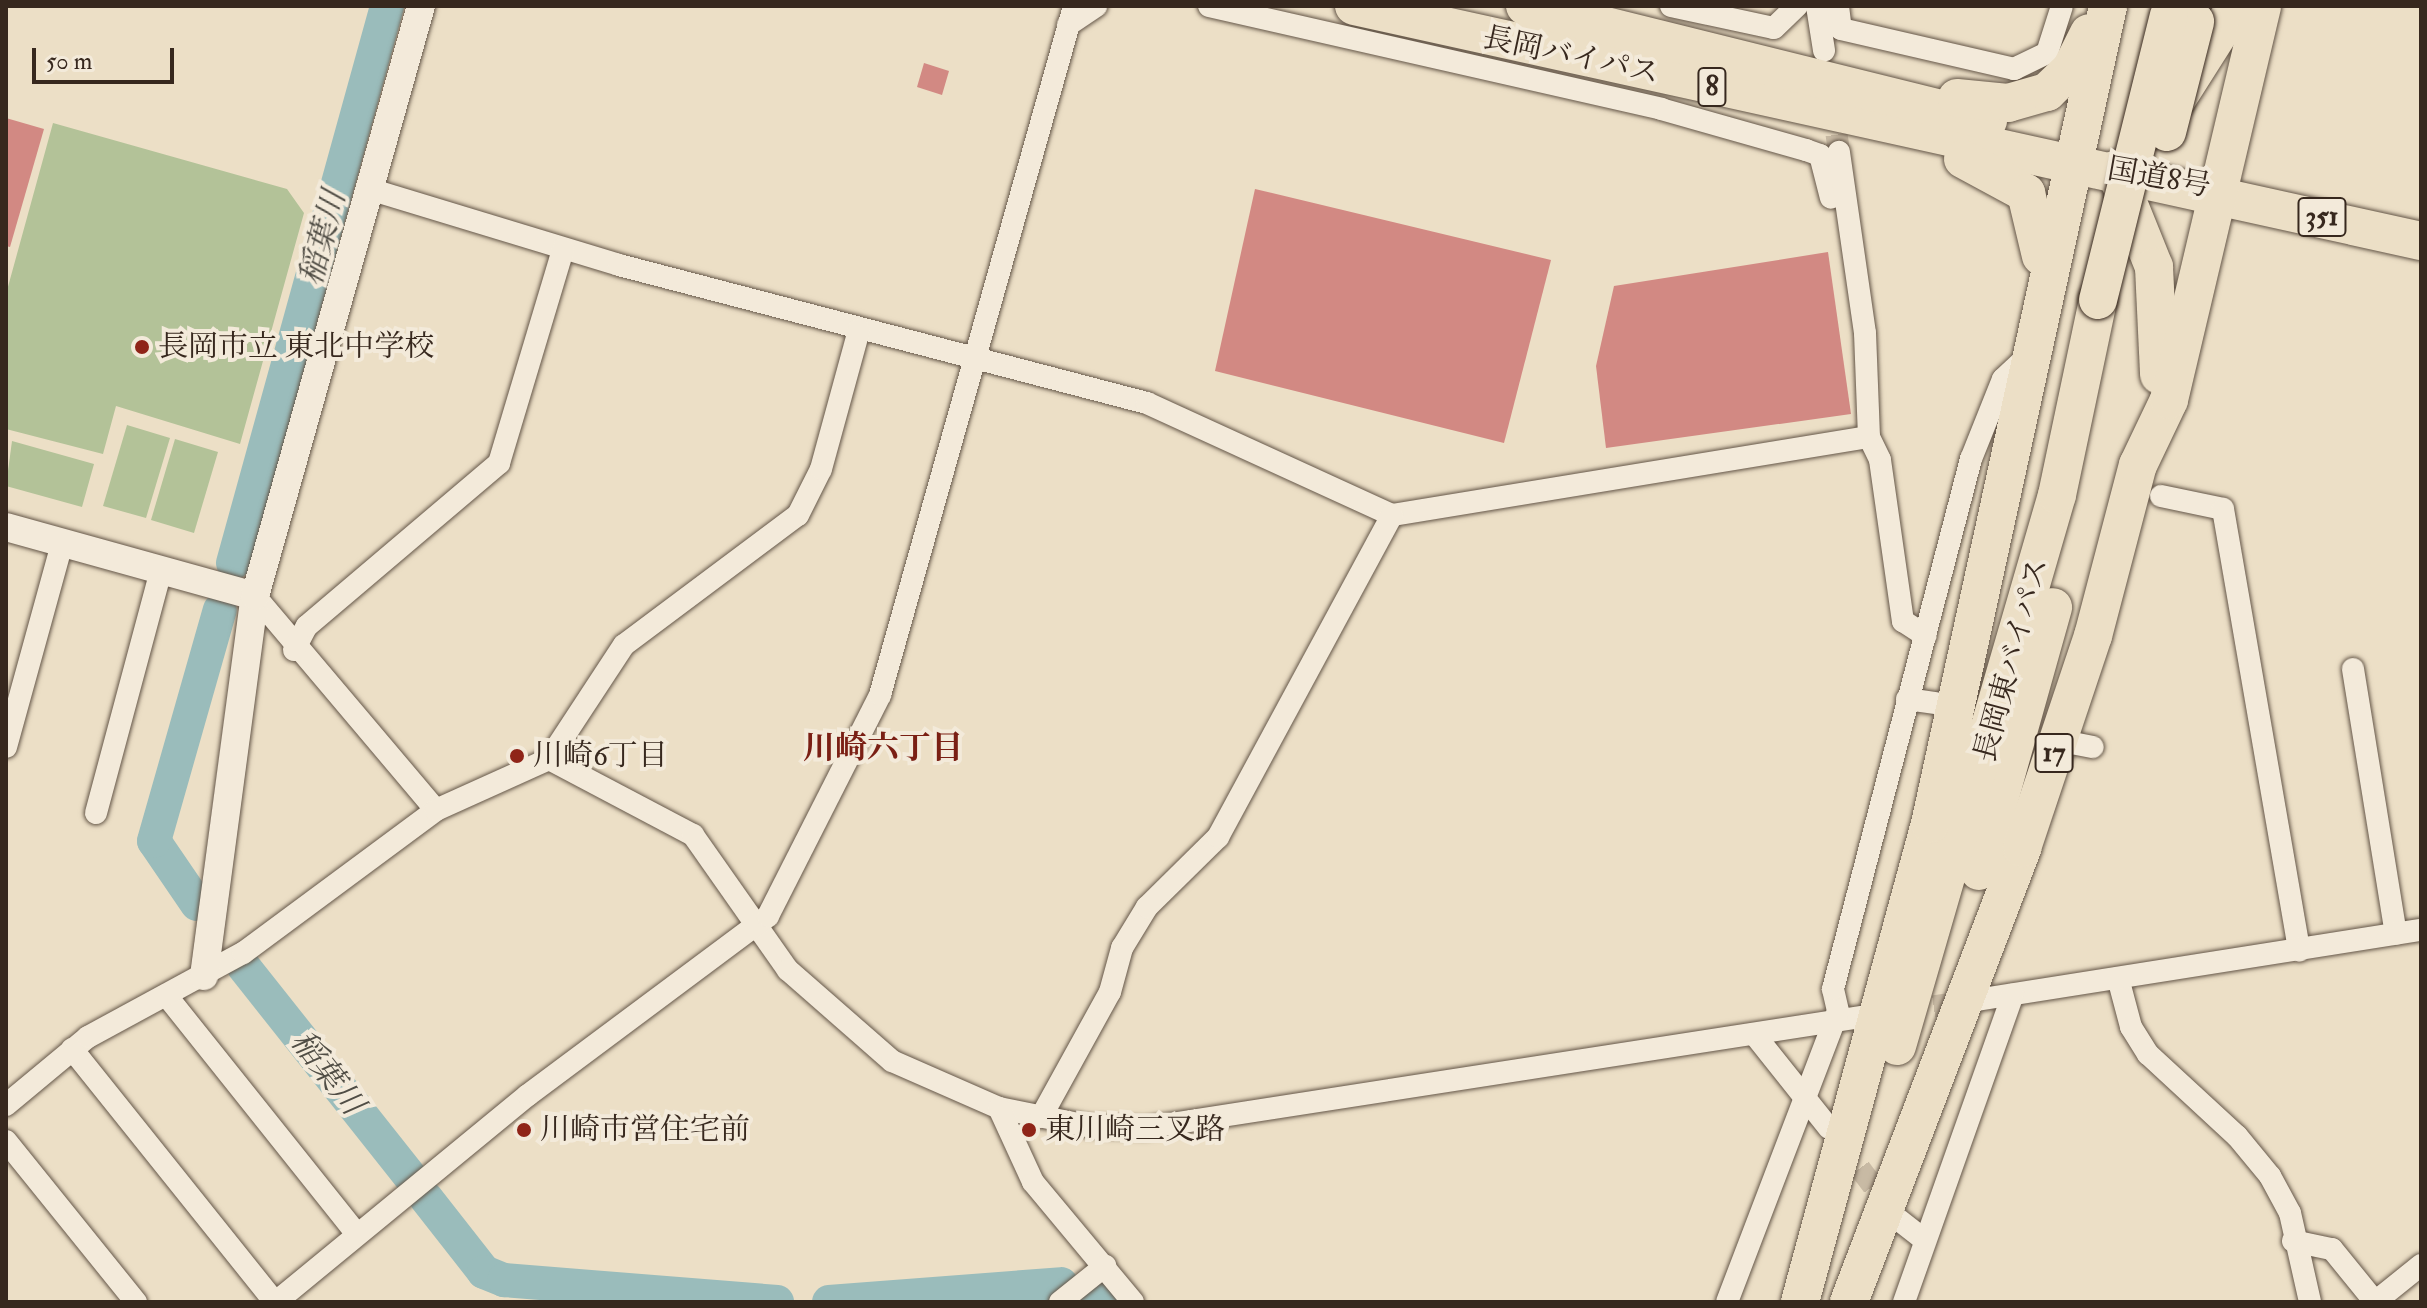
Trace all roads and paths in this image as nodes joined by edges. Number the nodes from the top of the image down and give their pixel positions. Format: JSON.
{"nodes":[{"id":1,"x":421,"y":6,"type":"edge"},
{"id":2,"x":1096,"y":6,"type":"edge"},
{"id":3,"x":1209,"y":6,"type":"edge"},
{"id":4,"x":1354,"y":6,"type":"edge"},
{"id":5,"x":1525,"y":6,"type":"edge"},
{"id":6,"x":1671,"y":6,"type":"edge"},
{"id":7,"x":1797,"y":6,"type":"edge"},
{"id":8,"x":1817,"y":6,"type":"edge"},
{"id":9,"x":1838,"y":6,"type":"edge"},
{"id":10,"x":2062,"y":6,"type":"edge"},
{"id":11,"x":2096,"y":6,"type":"edge"},
{"id":12,"x":2108,"y":6,"type":"edge"},
{"id":13,"x":2236,"y":6,"type":"edge"},
{"id":14,"x":2262,"y":6,"type":"edge"},
{"id":15,"x":2183,"y":12,"type":"edge"},
{"id":16,"x":1071,"y":15,"type":"edge"},
{"id":17,"x":1808,"y":74,"type":"junction"},
{"id":18,"x":1839,"y":152,"type":"tunnel mouth"},
{"id":19,"x":2112,"y":159,"type":"junction"},
{"id":20,"x":369,"y":189,"type":"junction"},
{"id":21,"x":2222,"y":195,"type":"junction"},
{"id":22,"x":2411,"y":231,"type":"edge"},
{"id":23,"x":563,"y":249,"type":"junction"},
{"id":24,"x":2111,"y":302,"type":"junction"},
{"id":25,"x":859,"y":330,"type":"junction"},
{"id":26,"x":2030,"y":354,"type":"junction"},
{"id":27,"x":973,"y":361,"type":"junction"},
{"id":28,"x":1870,"y":386,"type":"junction"},
{"id":29,"x":1869,"y":437,"type":"junction"},
{"id":30,"x":2138,"y":465,"type":"junction"},
{"id":31,"x":2161,"y":496,"type":"dead end"},
{"id":32,"x":1392,"y":515,"type":"junction"},
{"id":33,"x":6,"y":527,"type":"edge"},
{"id":34,"x":62,"y":543,"type":"junction"},
{"id":35,"x":161,"y":570,"type":"junction"},
{"id":36,"x":255,"y":596,"type":"junction"},
{"id":37,"x":1926,"y":636,"type":"junction"},
{"id":38,"x":294,"y":650,"type":"junction"},
{"id":39,"x":2353,"y":669,"type":"dead end"},
{"id":40,"x":1907,"y":699,"type":"junction"},
{"id":41,"x":1936,"y":703,"type":"dead end"},
{"id":42,"x":6,"y":747,"type":"edge"},
{"id":43,"x":549,"y":759,"type":"junction"},
{"id":44,"x":436,"y":810,"type":"junction"},
{"id":45,"x":96,"y":813,"type":"dead end"},
{"id":46,"x":754,"y":929,"type":"junction"},
{"id":47,"x":2421,"y":930,"type":"edge"},
{"id":48,"x":2396,"y":934,"type":"junction"},
{"id":49,"x":2299,"y":950,"type":"junction"},
{"id":50,"x":204,"y":976,"type":"junction"},
{"id":51,"x":2118,"y":978,"type":"junction"},
{"id":52,"x":166,"y":995,"type":"junction"},
{"id":53,"x":2013,"y":995,"type":"junction"},
{"id":54,"x":1977,"y":1000,"type":"tunnel mouth"},
{"id":55,"x":1861,"y":1017,"type":"dead end"},
{"id":56,"x":1829,"y":1022,"type":"junction"},
{"id":57,"x":1754,"y":1034,"type":"junction"},
{"id":58,"x":72,"y":1049,"type":"junction"},
{"id":59,"x":1804,"y":1103,"type":"junction"},
{"id":60,"x":6,"y":1105,"type":"edge"},
{"id":61,"x":999,"y":1108,"type":"junction"},
{"id":62,"x":1041,"y":1117,"type":"junction"},
{"id":63,"x":1829,"y":1128,"type":"tunnel mouth"},
{"id":64,"x":6,"y":1141,"type":"edge"},
{"id":65,"x":1899,"y":1220,"type":"tunnel mouth"},
{"id":66,"x":357,"y":1234,"type":"junction"},
{"id":67,"x":1923,"y":1239,"type":"junction"},
{"id":68,"x":2293,"y":1241,"type":"junction"},
{"id":69,"x":2421,"y":1265,"type":"edge"},
{"id":70,"x":1105,"y":1266,"type":"junction"},
{"id":71,"x":1733,"y":1298,"type":"edge"},
{"id":72,"x":136,"y":1302,"type":"edge"},
{"id":73,"x":275,"y":1302,"type":"edge"},
{"id":74,"x":1060,"y":1302,"type":"edge"},
{"id":75,"x":1133,"y":1302,"type":"edge"},
{"id":76,"x":1800,"y":1302,"type":"edge"},
{"id":77,"x":1808,"y":1302,"type":"edge"},
{"id":78,"x":1836,"y":1302,"type":"edge"},
{"id":79,"x":1849,"y":1302,"type":"edge"},
{"id":80,"x":1904,"y":1302,"type":"edge"},
{"id":81,"x":2310,"y":1302,"type":"edge"},
{"id":82,"x":2375,"y":1302,"type":"edge"}],
"edges":[{"from":1,"to":20,"type":"street"},
{"from":2,"to":16,"type":"street"},
{"from":3,"to":28,"type":"street"},
{"from":4,"to":17,"type":"highway","name":"長岡バイパス","number":"8"},
{"from":5,"to":17,"type":"highway","name":"長岡バイパス","number":"8"},
{"from":6,"to":7,"type":"street"},
{"from":8,"to":17,"type":"street"},
{"from":9,"to":10,"type":"street"},
{"from":11,"to":17,"type":"highway"},
{"from":12,"to":19,"type":"highway"},
{"from":13,"to":19,"type":"highway"},
{"from":14,"to":21,"type":"highway"},
{"from":15,"to":19,"type":"highway","name":"長岡東バイパス","bridge":true},
{"from":16,"to":27,"type":"street"},
{"from":17,"to":19,"type":"highway","name":"長岡バイパス","number":"8"},
{"from":17,"to":26,"type":"highway"},
{"from":18,"to":28,"type":"street"},
{"from":19,"to":21,"type":"highway","name":"国道8号","number":"8"},
{"from":19,"to":24,"type":"highway","name":"長岡東バイパス","number":"17","bridge":true},
{"from":19,"to":26,"type":"highway"},
{"from":19,"to":30,"type":"highway"},
{"from":20,"to":23,"type":"street"},
{"from":20,"to":36,"type":"street"},
{"from":21,"to":22,"type":"highway","number":"351"},
{"from":21,"to":30,"type":"highway","number":"17"},
{"from":23,"to":25,"type":"street"},
{"from":23,"to":38,"type":"street"},
{"from":24,"to":77,"type":"highway","name":"長岡東バイパス","number":"17"},
{"from":24,"to":78,"type":"highway","name":"長岡東バイパス","number":"17"},
{"from":25,"to":27,"type":"street"},
{"from":25,"to":43,"type":"street"},
{"from":26,"to":37,"type":"street"},
{"from":26,"to":76,"type":"highway"},
{"from":27,"to":32,"type":"street"},
{"from":27,"to":46,"type":"street"},
{"from":28,"to":29,"type":"street"},
{"from":29,"to":32,"type":"street"},
{"from":29,"to":37,"type":"street"},
{"from":30,"to":79,"type":"highway","number":"17"},
{"from":31,"to":49,"type":"street"},
{"from":32,"to":62,"type":"street"},
{"from":33,"to":34,"type":"street"},
{"from":34,"to":35,"type":"street"},
{"from":34,"to":42,"type":"street"},
{"from":35,"to":36,"type":"street"},
{"from":35,"to":45,"type":"street"},
{"from":36,"to":38,"type":"street"},
{"from":36,"to":50,"type":"street"},
{"from":37,"to":40,"type":"street"},
{"from":38,"to":44,"type":"street"},
{"from":39,"to":48,"type":"street"},
{"from":40,"to":41,"type":"street"},
{"from":40,"to":56,"type":"street"},
{"from":43,"to":44,"type":"street"},
{"from":43,"to":46,"type":"street"},
{"from":44,"to":50,"type":"street"},
{"from":46,"to":61,"type":"street"},
{"from":46,"to":66,"type":"street"},
{"from":47,"to":48,"type":"street"},
{"from":48,"to":49,"type":"street"},
{"from":49,"to":51,"type":"street"},
{"from":50,"to":52,"type":"street"},
{"from":51,"to":53,"type":"street"},
{"from":51,"to":68,"type":"street"},
{"from":52,"to":58,"type":"street"},
{"from":52,"to":66,"type":"street"},
{"from":53,"to":54,"type":"street"},
{"from":53,"to":67,"type":"street"},
{"from":55,"to":56,"type":"street"},
{"from":56,"to":57,"type":"street"},
{"from":56,"to":59,"type":"street"},
{"from":57,"to":59,"type":"street"},
{"from":57,"to":62,"type":"street"},
{"from":58,"to":60,"type":"street"},
{"from":58,"to":73,"type":"street"},
{"from":59,"to":63,"type":"street"},
{"from":59,"to":71,"type":"street"},
{"from":61,"to":62,"type":"street"},
{"from":61,"to":70,"type":"street"},
{"from":64,"to":72,"type":"street"},
{"from":65,"to":67,"type":"street"},
{"from":66,"to":73,"type":"street"},
{"from":67,"to":80,"type":"street"},
{"from":68,"to":81,"type":"street"},
{"from":68,"to":82,"type":"street"},
{"from":69,"to":82,"type":"street"},
{"from":70,"to":74,"type":"street"},
{"from":70,"to":75,"type":"street"}]}
